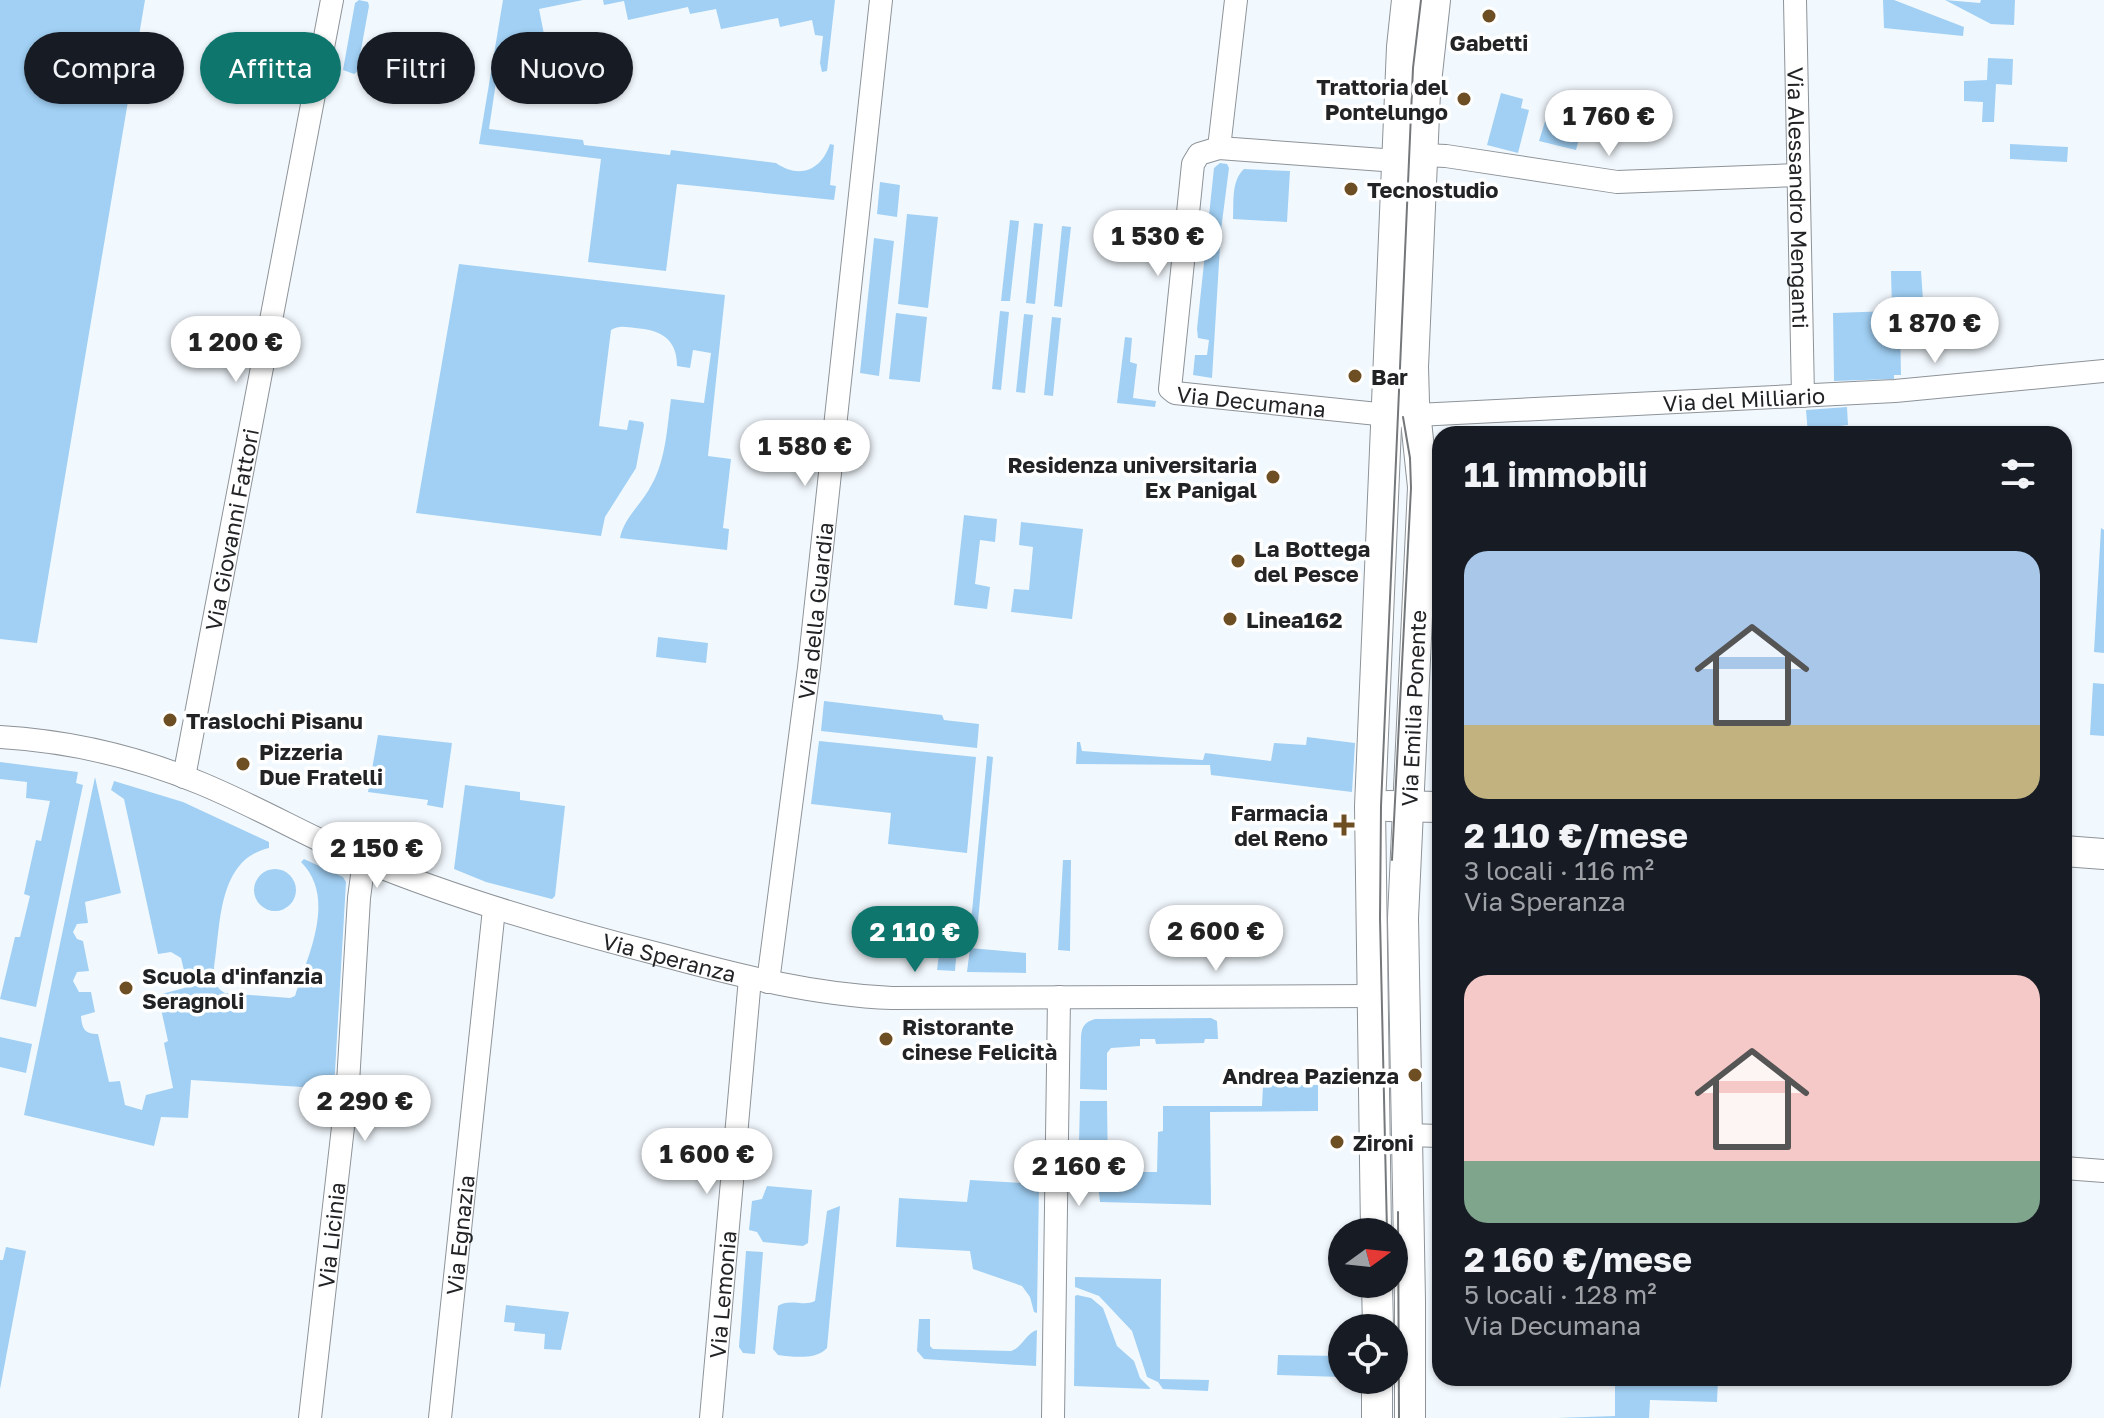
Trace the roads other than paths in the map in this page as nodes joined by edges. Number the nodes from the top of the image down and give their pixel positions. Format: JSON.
{"nodes":[{"id":1,"x":332,"y":0,"type":"edge"},
{"id":2,"x":881,"y":0,"type":"edge"},
{"id":3,"x":1236,"y":0,"type":"edge"},
{"id":4,"x":1407,"y":0,"type":"edge"},
{"id":5,"x":1435,"y":0,"type":"edge"},
{"id":6,"x":1795,"y":0,"type":"edge"},
{"id":7,"x":1219,"y":148,"type":"junction"},
{"id":8,"x":1409,"y":158,"type":"junction"},
{"id":9,"x":1798,"y":175,"type":"junction"},
{"id":10,"x":2104,"y":371,"type":"edge"},
{"id":11,"x":1803,"y":396,"type":"junction"},
{"id":12,"x":1415,"y":415,"type":"junction"},
{"id":13,"x":1385,"y":416,"type":"junction"},
{"id":14,"x":0,"y":737,"type":"edge"},
{"id":15,"x":184,"y":777,"type":"junction"},
{"id":16,"x":1370,"y":806,"type":"junction"},
{"id":17,"x":1407,"y":806,"type":"junction"},
{"id":18,"x":1432,"y":807,"type":"edge"},
{"id":19,"x":2072,"y":852,"type":"edge"},
{"id":20,"x":2104,"y":854,"type":"edge"},
{"id":21,"x":364,"y":860,"type":"junction"},
{"id":22,"x":494,"y":909,"type":"junction"},
{"id":23,"x":759,"y":980,"type":"junction"},
{"id":24,"x":1372,"y":996,"type":"junction"},
{"id":25,"x":1059,"y":997,"type":"junction"},
{"id":26,"x":1407,"y":1135,"type":"junction"},
{"id":27,"x":1432,"y":1136,"type":"edge"},
{"id":28,"x":2072,"y":1169,"type":"edge"},
{"id":29,"x":2104,"y":1171,"type":"edge"},
{"id":30,"x":1376,"y":1218,"type":"edge"},
{"id":31,"x":1377,"y":1394,"type":"edge"},
{"id":32,"x":310,"y":1418,"type":"edge"},
{"id":33,"x":440,"y":1418,"type":"edge"},
{"id":34,"x":711,"y":1418,"type":"edge"},
{"id":35,"x":1053,"y":1418,"type":"edge"},
{"id":36,"x":1377,"y":1418,"type":"edge"},
{"id":37,"x":1410,"y":1418,"type":"edge"}],
"edges":[{"from":1,"to":15,"type":"street","name":"Via Giovanni Fattori"},
{"from":2,"to":23,"type":"street","name":"Via della Guardia"},
{"from":3,"to":7,"type":"street"},
{"from":4,"to":8,"type":"main road","name":"Via Emilia Ponente"},
{"from":5,"to":8,"type":"main road","name":"Via Emilia Ponente"},
{"from":6,"to":9,"type":"street","name":"Via Alessandro Menganti"},
{"from":7,"to":8,"type":"street"},
{"from":7,"to":13,"type":"street","name":"Via Decumana"},
{"from":8,"to":9,"type":"street"},
{"from":8,"to":12,"type":"main road","name":"Via Emilia Ponente"},
{"from":8,"to":13,"type":"main road","name":"Via Emilia Ponente"},
{"from":9,"to":11,"type":"street","name":"Via Alessandro Menganti"},
{"from":10,"to":11,"type":"street","name":"Via del Milliario"},
{"from":11,"to":12,"type":"street","name":"Via del Milliario"},
{"from":12,"to":13,"type":"street","name":"Via del Milliario"},
{"from":12,"to":17,"type":"main road","name":"Via Emilia Ponente"},
{"from":13,"to":16,"type":"main road","name":"Via Emilia Ponente"},
{"from":14,"to":15,"type":"street","name":"Via Speranza"},
{"from":15,"to":21,"type":"street","name":"Via Speranza"},
{"from":16,"to":17,"type":"main road"},
{"from":16,"to":24,"type":"main road","name":"Via Emilia Ponente"},
{"from":17,"to":18,"type":"main road"},
{"from":17,"to":26,"type":"main road","name":"Via Emilia Ponente"},
{"from":19,"to":20,"type":"main road"},
{"from":21,"to":22,"type":"street","name":"Via Speranza"},
{"from":21,"to":32,"type":"street","name":"Via Licinia"},
{"from":22,"to":23,"type":"street","name":"Via Speranza"},
{"from":22,"to":33,"type":"street","name":"Via Egnazia"},
{"from":23,"to":25,"type":"street","name":"Via Speranza"},
{"from":23,"to":34,"type":"street","name":"Via Lemonia"},
{"from":24,"to":25,"type":"street","name":"Via Speranza"},
{"from":24,"to":30,"type":"main road","name":"Via Emilia Ponente"},
{"from":25,"to":35,"type":"street"},
{"from":26,"to":27,"type":"street"},
{"from":26,"to":37,"type":"main road","name":"Via Emilia Ponente"},
{"from":28,"to":29,"type":"street"},
{"from":31,"to":36,"type":"main road"}]}
